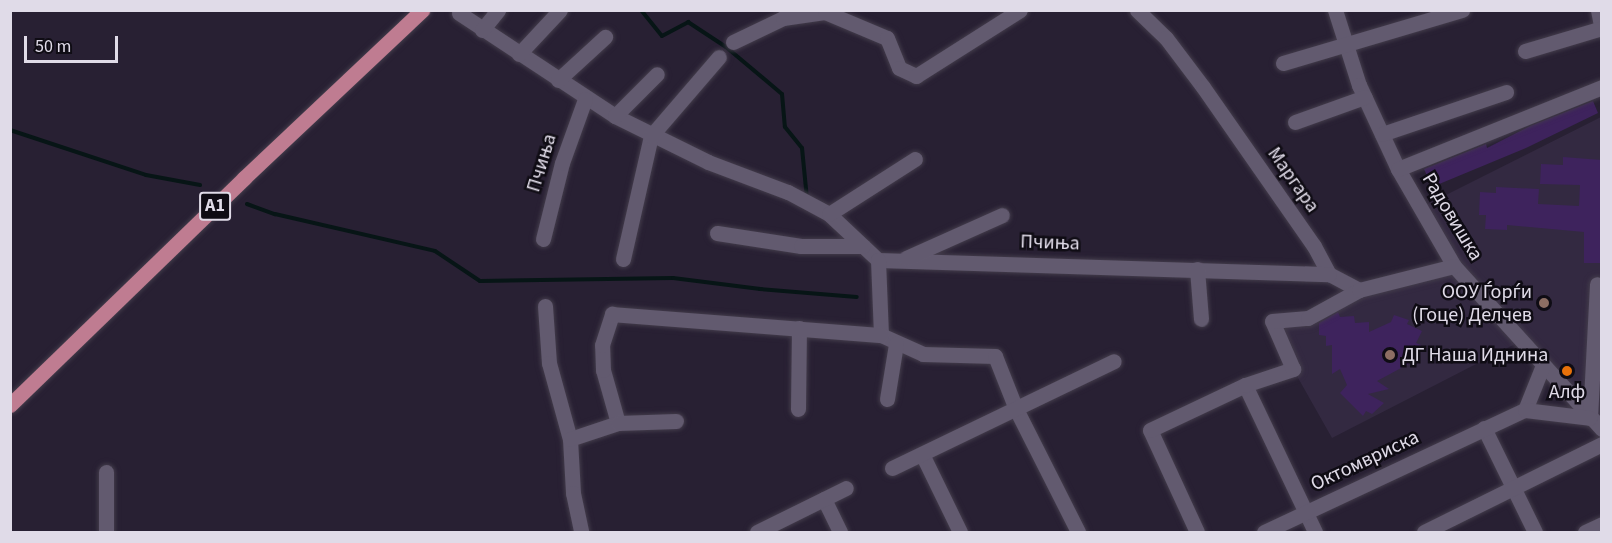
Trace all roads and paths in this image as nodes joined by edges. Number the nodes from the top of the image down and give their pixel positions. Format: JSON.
{"nodes":[{"id":1,"x":422,"y":10,"type":"edge"},
{"id":2,"x":498,"y":10,"type":"edge"},
{"id":3,"x":560,"y":10,"type":"edge"},
{"id":4,"x":1020,"y":10,"type":"edge"},
{"id":5,"x":1137,"y":10,"type":"edge"},
{"id":6,"x":1335,"y":10,"type":"edge"},
{"id":7,"x":1462,"y":10,"type":"edge"},
{"id":8,"x":1598,"y":10,"type":"edge"},
{"id":9,"x":459,"y":13,"type":"dead end"},
{"id":10,"x":1601,"y":29,"type":"edge"},
{"id":11,"x":482,"y":30,"type":"junction"},
{"id":12,"x":605,"y":37,"type":"dead end"},
{"id":13,"x":733,"y":42,"type":"dead end"},
{"id":14,"x":1344,"y":44,"type":"junction"},
{"id":15,"x":1525,"y":51,"type":"dead end"},
{"id":16,"x":519,"y":54,"type":"junction"},
{"id":17,"x":718,"y":57,"type":"dead end"},
{"id":18,"x":1284,"y":63,"type":"dead end"},
{"id":19,"x":657,"y":74,"type":"dead end"},
{"id":20,"x":558,"y":80,"type":"junction"},
{"id":21,"x":1602,"y":87,"type":"edge"},
{"id":22,"x":1506,"y":92,"type":"dead end"},
{"id":23,"x":1365,"y":98,"type":"junction"},
{"id":24,"x":585,"y":99,"type":"junction"},
{"id":25,"x":615,"y":116,"type":"junction"},
{"id":26,"x":1295,"y":122,"type":"dead end"},
{"id":27,"x":1382,"y":134,"type":"junction"},
{"id":28,"x":651,"y":136,"type":"junction"},
{"id":29,"x":915,"y":159,"type":"dead end"},
{"id":30,"x":1398,"y":169,"type":"junction"},
{"id":31,"x":829,"y":214,"type":"junction"},
{"id":32,"x":1002,"y":215,"type":"dead end"},
{"id":33,"x":717,"y":233,"type":"dead end"},
{"id":34,"x":543,"y":239,"type":"dead end"},
{"id":35,"x":862,"y":246,"type":"junction"},
{"id":36,"x":622,"y":259,"type":"dead end"},
{"id":37,"x":878,"y":260,"type":"junction"},
{"id":38,"x":901,"y":260,"type":"junction"},
{"id":39,"x":1454,"y":266,"type":"junction"},
{"id":40,"x":1197,"y":269,"type":"junction"},
{"id":41,"x":1329,"y":274,"type":"junction"},
{"id":42,"x":1597,"y":284,"type":"dead end"},
{"id":43,"x":1359,"y":290,"type":"junction"},
{"id":44,"x":545,"y":306,"type":"dead end"},
{"id":45,"x":1201,"y":319,"type":"dead end"},
{"id":46,"x":799,"y":328,"type":"junction"},
{"id":47,"x":881,"y":335,"type":"junction"},
{"id":48,"x":896,"y":344,"type":"junction"},
{"id":49,"x":1114,"y":361,"type":"dead end"},
{"id":50,"x":1543,"y":365,"type":"junction"},
{"id":51,"x":1245,"y":385,"type":"junction"},
{"id":52,"x":887,"y":399,"type":"dead end"},
{"id":53,"x":10,"y":405,"type":"edge"},
{"id":54,"x":798,"y":409,"type":"dead end"},
{"id":55,"x":1016,"y":409,"type":"junction"},
{"id":56,"x":1525,"y":410,"type":"junction"},
{"id":57,"x":1590,"y":418,"type":"junction"},
{"id":58,"x":676,"y":421,"type":"dead end"},
{"id":59,"x":618,"y":423,"type":"junction"},
{"id":60,"x":1484,"y":428,"type":"junction"},
{"id":61,"x":1602,"y":429,"type":"edge"},
{"id":62,"x":570,"y":438,"type":"junction"},
{"id":63,"x":1602,"y":444,"type":"edge"},
{"id":64,"x":922,"y":454,"type":"junction"},
{"id":65,"x":892,"y":468,"type":"dead end"},
{"id":66,"x":106,"y":472,"type":"dead end"},
{"id":67,"x":846,"y":488,"type":"dead end"},
{"id":68,"x":1512,"y":489,"type":"junction"},
{"id":69,"x":824,"y":500,"type":"junction"},
{"id":70,"x":1305,"y":512,"type":"junction"},
{"id":71,"x":1602,"y":524,"type":"edge"},
{"id":72,"x":106,"y":532,"type":"edge"},
{"id":73,"x":581,"y":532,"type":"edge"},
{"id":74,"x":757,"y":532,"type":"edge"},
{"id":75,"x":840,"y":532,"type":"edge"},
{"id":76,"x":960,"y":532,"type":"edge"},
{"id":77,"x":1078,"y":532,"type":"edge"},
{"id":78,"x":1197,"y":532,"type":"edge"},
{"id":79,"x":1264,"y":532,"type":"edge"},
{"id":80,"x":1315,"y":532,"type":"edge"},
{"id":81,"x":1424,"y":532,"type":"edge"},
{"id":82,"x":1535,"y":532,"type":"edge"},
{"id":83,"x":1585,"y":532,"type":"edge"}],
"edges":[{"from":1,"to":53,"type":"main road","number":"A1"},
{"from":2,"to":11,"type":"street"},
{"from":3,"to":16,"type":"street"},
{"from":4,"to":13,"type":"street"},
{"from":5,"to":41,"type":"street","name":"Маргара"},
{"from":6,"to":14,"type":"street","name":"Радовишка"},
{"from":7,"to":14,"type":"street"},
{"from":8,"to":10,"type":"street"},
{"from":9,"to":11,"type":"street"},
{"from":10,"to":15,"type":"street"},
{"from":11,"to":16,"type":"street"},
{"from":12,"to":20,"type":"street"},
{"from":14,"to":18,"type":"street"},
{"from":14,"to":23,"type":"street","name":"Радовишка"},
{"from":16,"to":20,"type":"street"},
{"from":17,"to":28,"type":"street"},
{"from":19,"to":25,"type":"street"},
{"from":20,"to":24,"type":"street"},
{"from":21,"to":30,"type":"street","name":"Радовишка"},
{"from":22,"to":27,"type":"street"},
{"from":23,"to":26,"type":"street"},
{"from":23,"to":27,"type":"street","name":"Радовишка"},
{"from":24,"to":25,"type":"street"},
{"from":24,"to":34,"type":"street","name":"Пчиња"},
{"from":25,"to":28,"type":"street"},
{"from":27,"to":30,"type":"street","name":"Радовишка"},
{"from":28,"to":31,"type":"street"},
{"from":28,"to":36,"type":"street"},
{"from":29,"to":31,"type":"street"},
{"from":30,"to":39,"type":"street","name":"Радовишка"},
{"from":31,"to":35,"type":"street"},
{"from":32,"to":38,"type":"street","name":"Пчиња"},
{"from":33,"to":35,"type":"street"},
{"from":35,"to":37,"type":"street"},
{"from":37,"to":38,"type":"street","name":"Пчиња"},
{"from":37,"to":47,"type":"street"},
{"from":38,"to":40,"type":"street","name":"Пчиња"},
{"from":39,"to":43,"type":"street"},
{"from":39,"to":50,"type":"street","name":"Радовишка"},
{"from":40,"to":41,"type":"street","name":"Пчиња"},
{"from":40,"to":45,"type":"street"},
{"from":41,"to":43,"type":"street"},
{"from":42,"to":57,"type":"street"},
{"from":43,"to":51,"type":"street"},
{"from":44,"to":62,"type":"street"},
{"from":46,"to":47,"type":"street"},
{"from":46,"to":54,"type":"street"},
{"from":46,"to":59,"type":"street"},
{"from":47,"to":48,"type":"street"},
{"from":48,"to":52,"type":"street"},
{"from":48,"to":55,"type":"street"},
{"from":49,"to":55,"type":"street"},
{"from":50,"to":56,"type":"street"},
{"from":50,"to":57,"type":"street","name":"Радовишка"},
{"from":51,"to":70,"type":"street"},
{"from":51,"to":78,"type":"street"},
{"from":55,"to":64,"type":"street"},
{"from":55,"to":77,"type":"street"},
{"from":56,"to":57,"type":"street"},
{"from":56,"to":60,"type":"street","name":"Октомвриска"},
{"from":57,"to":61,"type":"street"},
{"from":58,"to":59,"type":"street"},
{"from":59,"to":62,"type":"street"},
{"from":60,"to":68,"type":"street"},
{"from":60,"to":70,"type":"street","name":"Октомвриска"},
{"from":62,"to":73,"type":"street"},
{"from":63,"to":68,"type":"street"},
{"from":64,"to":65,"type":"street"},
{"from":64,"to":76,"type":"street"},
{"from":66,"to":72,"type":"street"},
{"from":67,"to":69,"type":"street"},
{"from":68,"to":81,"type":"street"},
{"from":68,"to":82,"type":"street"},
{"from":69,"to":74,"type":"street"},
{"from":69,"to":75,"type":"street"},
{"from":70,"to":79,"type":"street","name":"Октомвриска"},
{"from":70,"to":80,"type":"street"},
{"from":71,"to":83,"type":"street"}]}
